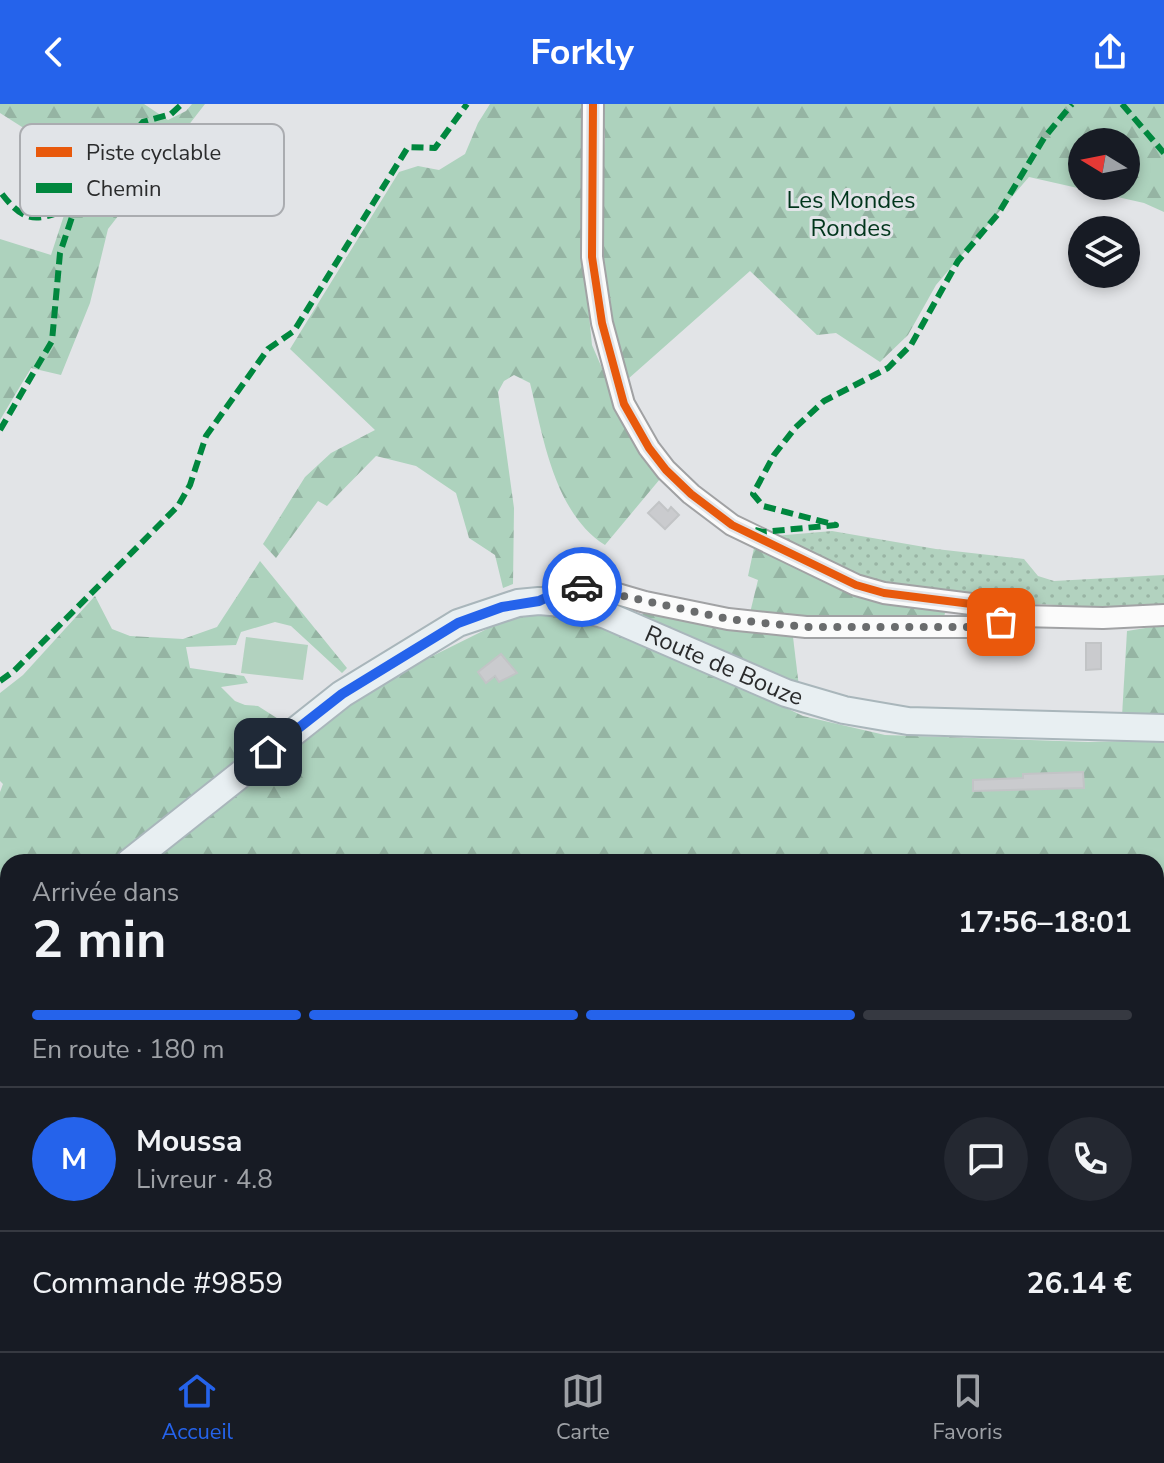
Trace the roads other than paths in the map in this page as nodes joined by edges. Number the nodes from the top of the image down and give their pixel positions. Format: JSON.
{"nodes":[{"id":1,"x":593,"y":104,"type":"edge"},
{"id":2,"x":539,"y":601,"type":"junction"},
{"id":3,"x":1164,"y":615,"type":"edge"},
{"id":4,"x":1020,"y":616,"type":"junction"},
{"id":5,"x":1164,"y":728,"type":"edge"},
{"id":6,"x":140,"y":854,"type":"edge"}],
"edges":[{"from":1,"to":4,"type":"street"},
{"from":2,"to":4,"type":"street"},
{"from":2,"to":5,"type":"main road","name":"Route de Bouze"},
{"from":2,"to":6,"type":"main road","name":"Route de Bouze"},
{"from":3,"to":4,"type":"street"}]}
